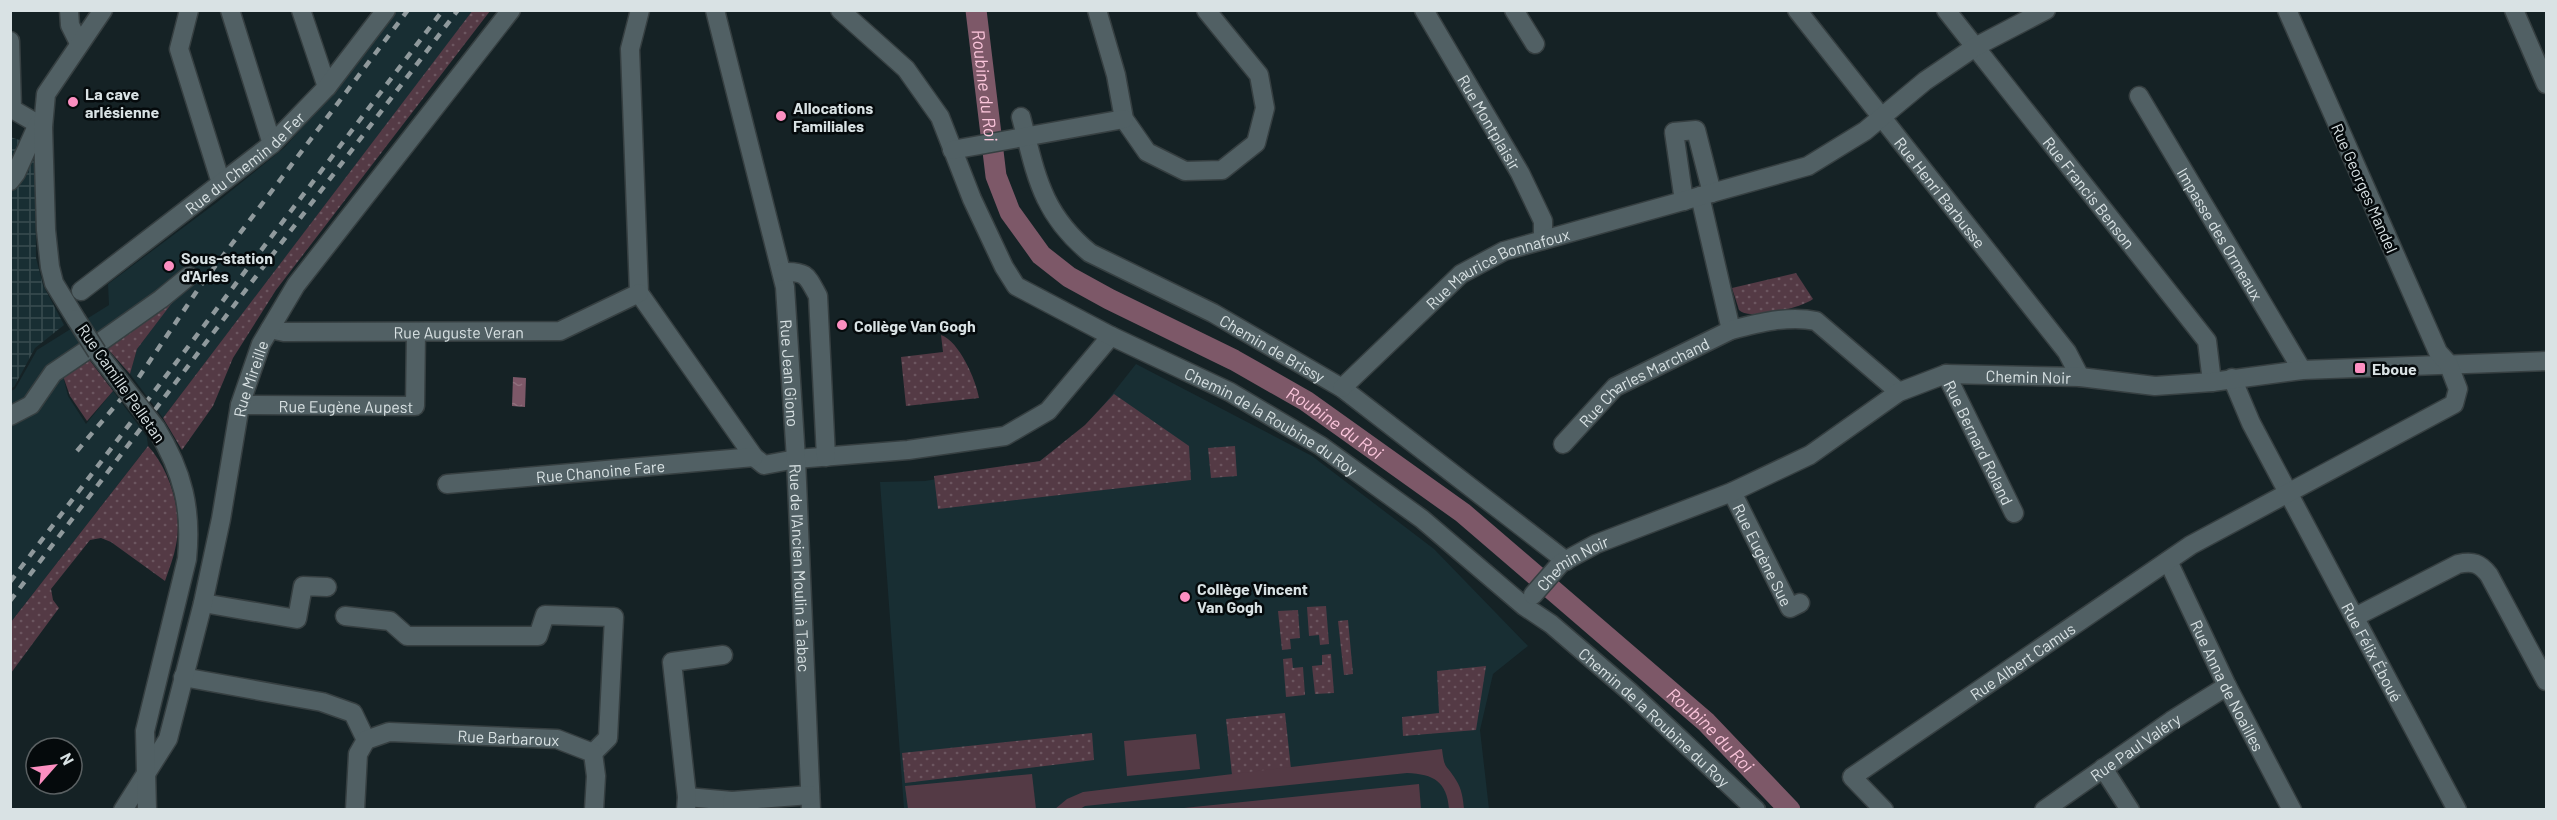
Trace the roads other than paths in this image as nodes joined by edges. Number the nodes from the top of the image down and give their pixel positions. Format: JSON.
{"nodes":[{"id":1,"x":69,"y":10,"type":"edge"},
{"id":2,"x":103,"y":10,"type":"edge"},
{"id":3,"x":189,"y":10,"type":"edge"},
{"id":4,"x":230,"y":10,"type":"edge"},
{"id":5,"x":301,"y":10,"type":"edge"},
{"id":6,"x":511,"y":10,"type":"edge"},
{"id":7,"x":639,"y":10,"type":"edge"},
{"id":8,"x":715,"y":10,"type":"edge"},
{"id":9,"x":840,"y":10,"type":"edge"},
{"id":10,"x":1097,"y":10,"type":"edge"},
{"id":11,"x":1206,"y":10,"type":"edge"},
{"id":12,"x":1425,"y":10,"type":"edge"},
{"id":13,"x":1514,"y":10,"type":"edge"},
{"id":14,"x":1797,"y":10,"type":"edge"},
{"id":15,"x":1946,"y":10,"type":"edge"},
{"id":16,"x":2046,"y":10,"type":"edge"},
{"id":17,"x":2287,"y":10,"type":"edge"},
{"id":18,"x":2514,"y":10,"type":"edge"},
{"id":19,"x":385,"y":11,"type":"edge"},
{"id":20,"x":10,"y":41,"type":"edge"},
{"id":21,"x":79,"y":43,"type":"junction"},
{"id":22,"x":1534,"y":44,"type":"dead end"},
{"id":23,"x":1975,"y":47,"type":"junction"},
{"id":24,"x":2547,"y":84,"type":"edge"},
{"id":25,"x":327,"y":87,"type":"junction"},
{"id":26,"x":2139,"y":96,"type":"dead end"},
{"id":27,"x":1021,"y":117,"type":"dead end"},
{"id":28,"x":1881,"y":118,"type":"junction"},
{"id":29,"x":1124,"y":119,"type":"junction"},
{"id":30,"x":40,"y":126,"type":"junction"},
{"id":31,"x":1022,"y":138,"type":"junction"},
{"id":32,"x":272,"y":144,"type":"junction"},
{"id":33,"x":961,"y":148,"type":"junction"},
{"id":34,"x":10,"y":181,"type":"edge"},
{"id":35,"x":221,"y":183,"type":"junction"},
{"id":36,"x":1698,"y":196,"type":"junction"},
{"id":37,"x":1544,"y":240,"type":"junction"},
{"id":38,"x":783,"y":272,"type":"junction"},
{"id":39,"x":189,"y":276,"type":"dead end"},
{"id":40,"x":81,"y":291,"type":"dead end"},
{"id":41,"x":639,"y":293,"type":"junction"},
{"id":42,"x":270,"y":329,"type":"junction"},
{"id":43,"x":1731,"y":330,"type":"junction"},
{"id":44,"x":416,"y":332,"type":"junction"},
{"id":45,"x":1111,"y":336,"type":"junction"},
{"id":46,"x":95,"y":348,"type":"junction"},
{"id":47,"x":2547,"y":361,"type":"edge"},
{"id":48,"x":2448,"y":363,"type":"junction"},
{"id":49,"x":2302,"y":370,"type":"junction"},
{"id":50,"x":1946,"y":374,"type":"junction"},
{"id":51,"x":2080,"y":377,"type":"junction"},
{"id":52,"x":2232,"y":378,"type":"junction"},
{"id":53,"x":2212,"y":382,"type":"junction"},
{"id":54,"x":1342,"y":388,"type":"junction"},
{"id":55,"x":1899,"y":392,"type":"junction"},
{"id":56,"x":240,"y":405,"type":"junction"},
{"id":57,"x":10,"y":416,"type":"edge"},
{"id":58,"x":1563,"y":444,"type":"dead end"},
{"id":59,"x":754,"y":457,"type":"junction"},
{"id":60,"x":826,"y":457,"type":"junction"},
{"id":61,"x":796,"y":459,"type":"junction"},
{"id":62,"x":447,"y":484,"type":"dead end"},
{"id":63,"x":1732,"y":492,"type":"junction"},
{"id":64,"x":2288,"y":493,"type":"junction"},
{"id":65,"x":2014,"y":513,"type":"dead end"},
{"id":66,"x":2168,"y":561,"type":"junction"},
{"id":67,"x":1564,"y":562,"type":"junction"},
{"id":68,"x":327,"y":587,"type":"dead end"},
{"id":69,"x":1533,"y":595,"type":"dead end"},
{"id":70,"x":203,"y":603,"type":"junction"},
{"id":71,"x":1800,"y":603,"type":"dead end"},
{"id":72,"x":345,"y":616,"type":"dead end"},
{"id":73,"x":2355,"y":617,"type":"junction"},
{"id":74,"x":723,"y":655,"type":"dead end"},
{"id":75,"x":183,"y":677,"type":"junction"},
{"id":76,"x":2547,"y":681,"type":"edge"},
{"id":77,"x":2227,"y":686,"type":"junction"},
{"id":78,"x":366,"y":741,"type":"junction"},
{"id":79,"x":593,"y":753,"type":"junction"},
{"id":80,"x":2103,"y":768,"type":"junction"},
{"id":81,"x":146,"y":772,"type":"junction"},
{"id":82,"x":810,"y":802,"type":"edge"},
{"id":83,"x":686,"y":803,"type":"edge"},
{"id":84,"x":732,"y":805,"type":"edge"},
{"id":85,"x":123,"y":810,"type":"edge"},
{"id":86,"x":147,"y":810,"type":"edge"},
{"id":87,"x":355,"y":810,"type":"edge"},
{"id":88,"x":594,"y":810,"type":"edge"},
{"id":89,"x":1756,"y":810,"type":"edge"},
{"id":90,"x":1884,"y":810,"type":"edge"},
{"id":91,"x":2044,"y":810,"type":"edge"},
{"id":92,"x":2130,"y":810,"type":"edge"},
{"id":93,"x":2292,"y":810,"type":"edge"},
{"id":94,"x":2457,"y":810,"type":"edge"}],
"edges":[{"from":1,"to":21,"type":"street"},
{"from":2,"to":21,"type":"street","name":"Rue Camille Pelletan"},
{"from":3,"to":35,"type":"street"},
{"from":4,"to":32,"type":"street"},
{"from":5,"to":25,"type":"street"},
{"from":6,"to":42,"type":"street","name":"Rue Mireille"},
{"from":7,"to":41,"type":"street"},
{"from":8,"to":38,"type":"street","name":"Rue Jean Giono"},
{"from":9,"to":33,"type":"street","name":"Chemin de la Roubine du Roy"},
{"from":10,"to":29,"type":"street"},
{"from":11,"to":29,"type":"street"},
{"from":12,"to":37,"type":"street","name":"Rue Montplaisir"},
{"from":13,"to":22,"type":"street"},
{"from":14,"to":28,"type":"street","name":"Rue Henri Barbusse"},
{"from":15,"to":23,"type":"street","name":"Rue Francis Benson"},
{"from":16,"to":23,"type":"street","name":"Rue Maurice Bonnafoux"},
{"from":17,"to":48,"type":"street","name":"Rue Georges Mandel"},
{"from":18,"to":24,"type":"street"},
{"from":19,"to":25,"type":"street","name":"Rue du Chemin de Fer"},
{"from":20,"to":30,"type":"street"},
{"from":21,"to":30,"type":"street","name":"Rue Camille Pelletan"},
{"from":23,"to":28,"type":"street","name":"Rue Maurice Bonnafoux"},
{"from":23,"to":53,"type":"street","name":"Rue Francis Benson"},
{"from":25,"to":32,"type":"street","name":"Rue du Chemin de Fer"},
{"from":26,"to":49,"type":"street","name":"Impasse des Ormeaux"},
{"from":27,"to":31,"type":"street","name":"Chemin de Brissy"},
{"from":28,"to":36,"type":"street","name":"Rue Maurice Bonnafoux"},
{"from":28,"to":51,"type":"street","name":"Rue Henri Barbusse"},
{"from":29,"to":31,"type":"street"},
{"from":30,"to":34,"type":"street"},
{"from":30,"to":46,"type":"street","name":"Rue Camille Pelletan","bridge":true},
{"from":31,"to":33,"type":"street"},
{"from":31,"to":54,"type":"street","name":"Chemin de Brissy"},
{"from":32,"to":35,"type":"street","name":"Rue du Chemin de Fer"},
{"from":33,"to":45,"type":"street","name":"Chemin de la Roubine du Roy"},
{"from":35,"to":40,"type":"street","name":"Rue du Chemin de Fer"},
{"from":36,"to":37,"type":"street","name":"Rue Maurice Bonnafoux"},
{"from":36,"to":43,"type":"street"},
{"from":37,"to":54,"type":"street","name":"Rue Maurice Bonnafoux"},
{"from":38,"to":60,"type":"street"},
{"from":38,"to":61,"type":"street","name":"Rue Jean Giono"},
{"from":39,"to":46,"type":"street"},
{"from":41,"to":44,"type":"street","name":"Rue Auguste Veran"},
{"from":41,"to":59,"type":"street"},
{"from":42,"to":44,"type":"street","name":"Rue Auguste Veran"},
{"from":42,"to":56,"type":"street","name":"Rue Mireille"},
{"from":43,"to":55,"type":"street","name":"Rue Charles Marchand"},
{"from":43,"to":58,"type":"street","name":"Rue Charles Marchand"},
{"from":44,"to":56,"type":"street","name":"Rue Eugène Aupest"},
{"from":45,"to":60,"type":"street"},
{"from":45,"to":89,"type":"street","name":"Chemin de la Roubine du Roy"},
{"from":46,"to":57,"type":"street"},
{"from":46,"to":81,"type":"street","name":"Rue Camille Pelletan","bridge":true},
{"from":47,"to":48,"type":"street","name":"Chemin Noir"},
{"from":48,"to":49,"type":"street","name":"Chemin Noir"},
{"from":48,"to":64,"type":"street","name":"Rue Georges Mandel"},
{"from":49,"to":52,"type":"street","name":"Chemin Noir"},
{"from":50,"to":51,"type":"street","name":"Chemin Noir"},
{"from":50,"to":55,"type":"street","name":"Chemin Noir"},
{"from":50,"to":65,"type":"street","name":"Rue Bernard Roland"},
{"from":51,"to":53,"type":"street","name":"Chemin Noir"},
{"from":52,"to":53,"type":"street","name":"Chemin Noir"},
{"from":52,"to":64,"type":"street","name":"Rue Félix Éboué"},
{"from":54,"to":67,"type":"street","name":"Chemin de Brissy"},
{"from":55,"to":63,"type":"street","name":"Chemin Noir"},
{"from":56,"to":70,"type":"street","name":"Rue Mireille"},
{"from":59,"to":61,"type":"street","name":"Rue de l'Ancien Moulin à Tabac"},
{"from":59,"to":62,"type":"street","name":"Rue Chanoine Fare"},
{"from":60,"to":61,"type":"street"},
{"from":61,"to":82,"type":"street","name":"Rue de l'Ancien Moulin à Tabac"},
{"from":63,"to":67,"type":"street","name":"Chemin Noir"},
{"from":63,"to":71,"type":"street","name":"Rue Eugène Sue"},
{"from":64,"to":66,"type":"street","name":"Rue Albert Camus"},
{"from":64,"to":73,"type":"street","name":"Rue Félix Éboué"},
{"from":66,"to":77,"type":"street","name":"Rue Anna de Noailles"},
{"from":66,"to":90,"type":"street","name":"Rue Albert Camus"},
{"from":67,"to":69,"type":"street","name":"Chemin Noir"},
{"from":68,"to":70,"type":"street"},
{"from":70,"to":75,"type":"street","name":"Rue Mireille"},
{"from":72,"to":79,"type":"street"},
{"from":73,"to":76,"type":"street"},
{"from":73,"to":94,"type":"street","name":"Rue Félix Éboué"},
{"from":74,"to":83,"type":"street"},
{"from":75,"to":78,"type":"street"},
{"from":75,"to":81,"type":"street","name":"Rue Mireille"},
{"from":77,"to":80,"type":"street","name":"Rue Paul Valéry"},
{"from":77,"to":93,"type":"street","name":"Rue Anna de Noailles"},
{"from":78,"to":79,"type":"street","name":"Rue Barbaroux"},
{"from":78,"to":87,"type":"street"},
{"from":79,"to":88,"type":"street"},
{"from":80,"to":91,"type":"street","name":"Rue Paul Valéry"},
{"from":80,"to":92,"type":"street"},
{"from":81,"to":85,"type":"street","name":"Rue Mireille"},
{"from":81,"to":86,"type":"street","name":"Rue Camille Pelletan"},
{"from":82,"to":84,"type":"street"},
{"from":83,"to":84,"type":"street"}]}
